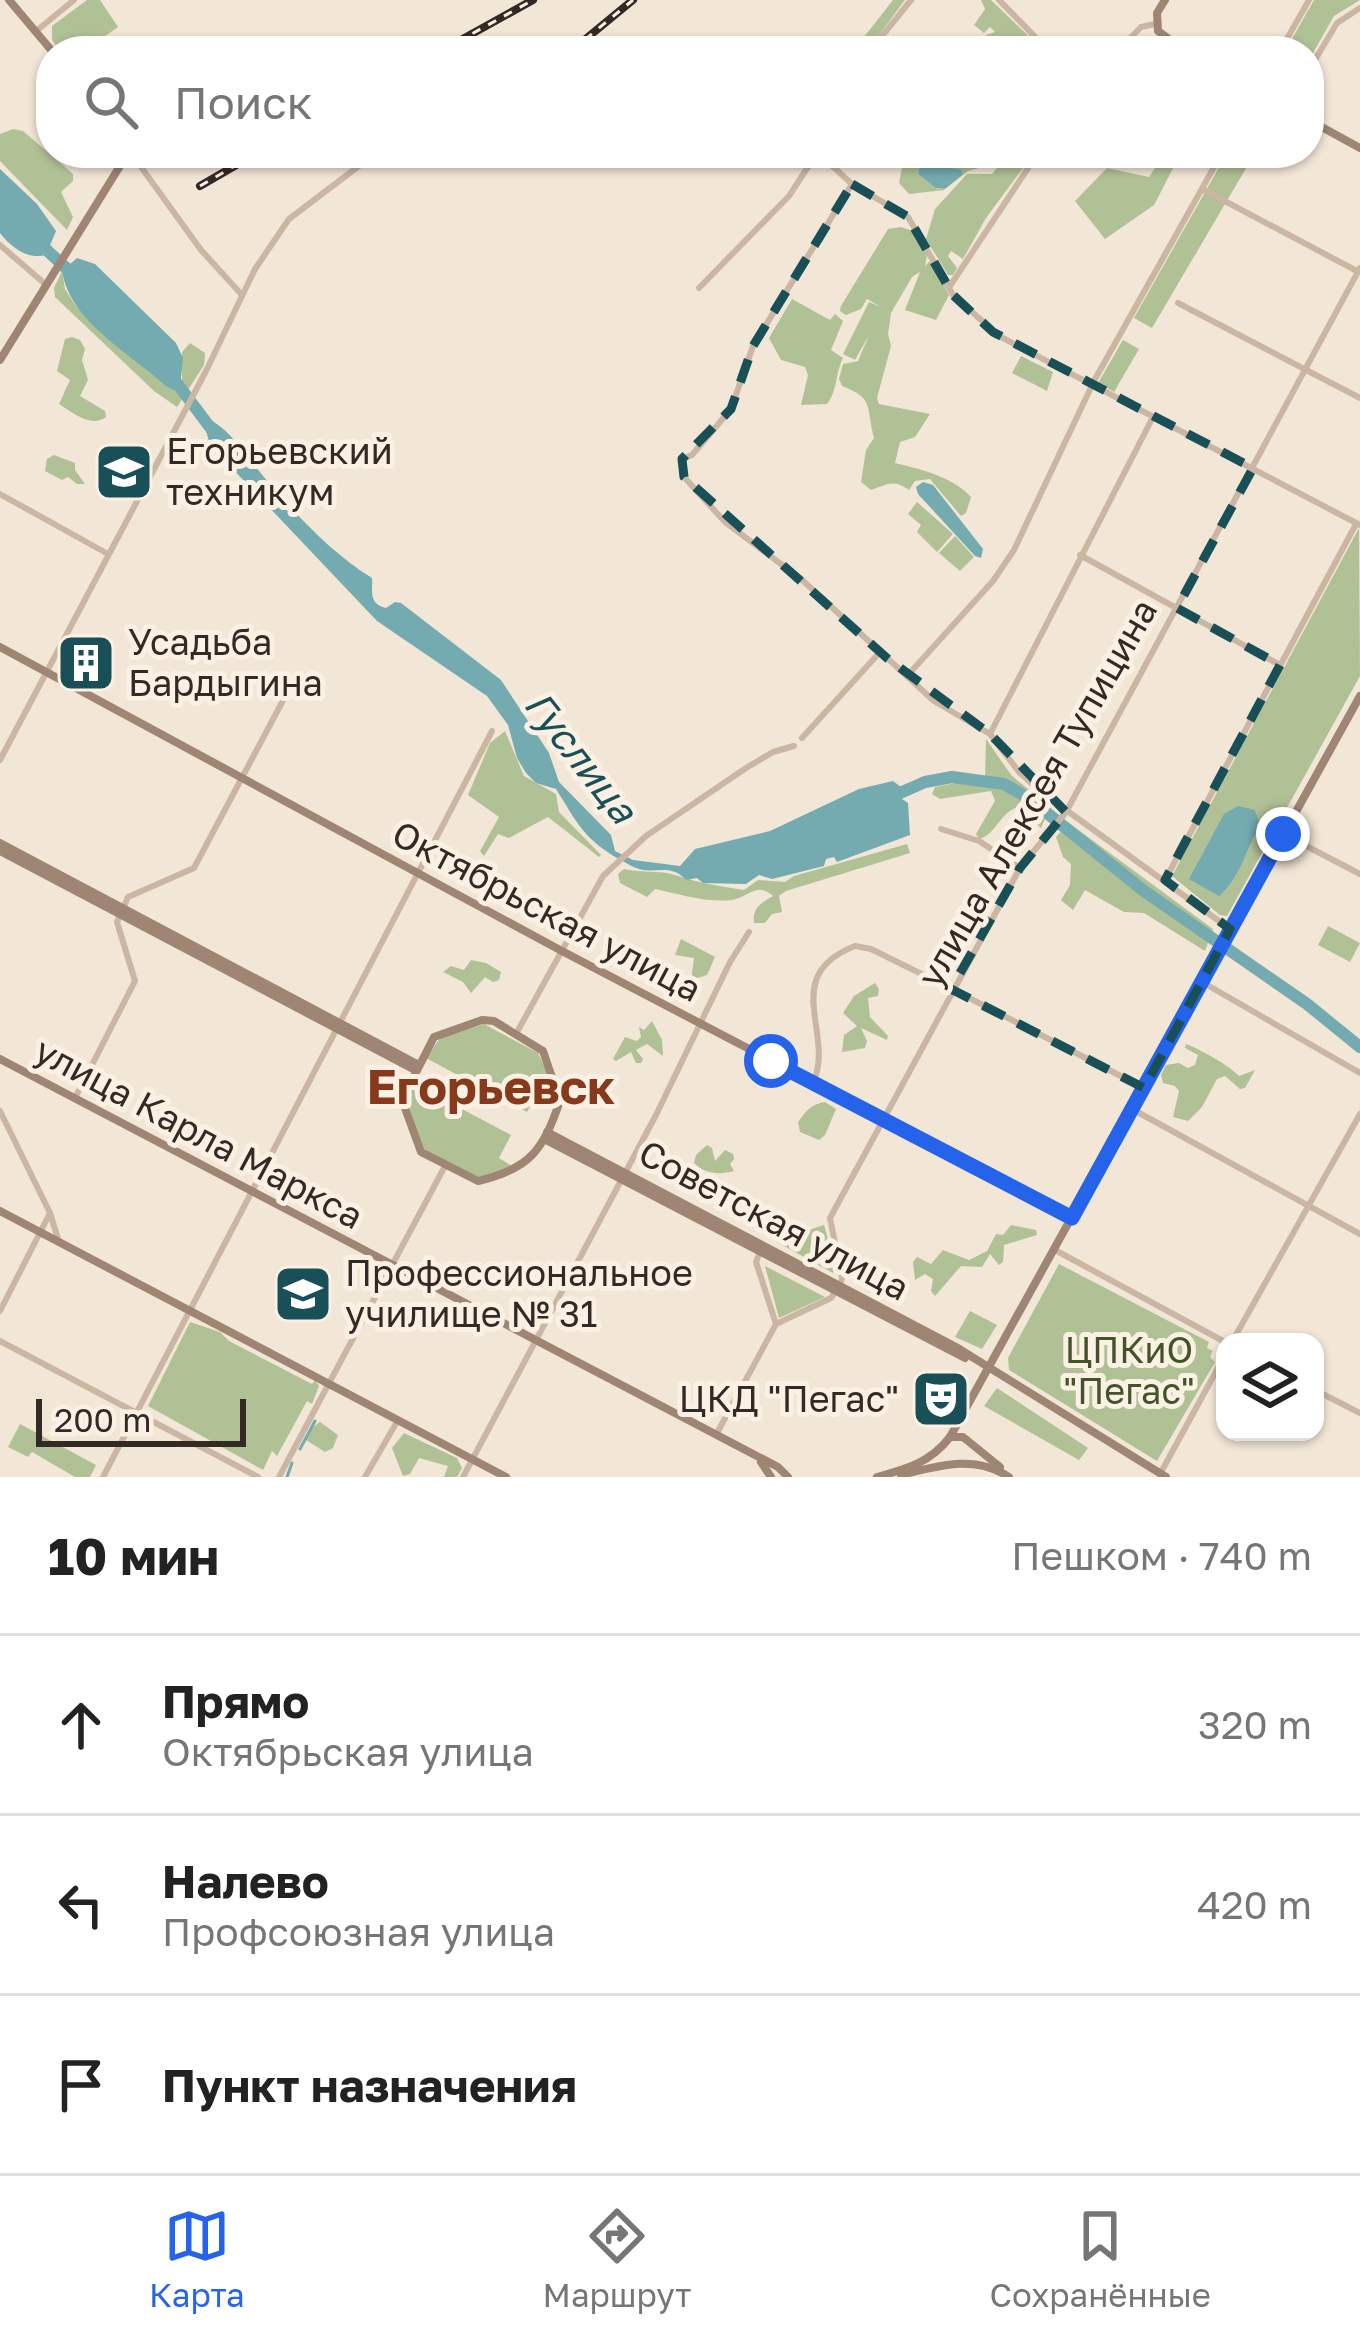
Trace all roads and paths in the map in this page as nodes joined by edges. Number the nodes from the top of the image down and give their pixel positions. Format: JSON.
{"nodes":[{"id":1,"x":9,"y":0,"type":"edge"},
{"id":2,"x":74,"y":0,"type":"edge"},
{"id":3,"x":910,"y":0,"type":"edge"},
{"id":4,"x":999,"y":0,"type":"edge"},
{"id":5,"x":1165,"y":0,"type":"edge"},
{"id":6,"x":1309,"y":0,"type":"edge"},
{"id":7,"x":1360,"y":8,"type":"edge"},
{"id":8,"x":1156,"y":25,"type":"junction"},
{"id":9,"x":35,"y":32,"type":"junction"},
{"id":10,"x":39,"y":36,"type":"edge"},
{"id":11,"x":882,"y":36,"type":"edge"},
{"id":12,"x":1034,"y":36,"type":"edge"},
{"id":13,"x":1132,"y":36,"type":"edge"},
{"id":14,"x":1162,"y":36,"type":"edge"},
{"id":15,"x":1289,"y":36,"type":"edge"},
{"id":16,"x":1324,"y":45,"type":"edge"},
{"id":17,"x":1324,"y":128,"type":"edge"},
{"id":18,"x":1360,"y":148,"type":"edge"},
{"id":19,"x":120,"y":168,"type":"edge"},
{"id":20,"x":141,"y":168,"type":"edge"},
{"id":21,"x":357,"y":168,"type":"edge"},
{"id":22,"x":808,"y":168,"type":"edge"},
{"id":23,"x":834,"y":168,"type":"edge"},
{"id":24,"x":1028,"y":168,"type":"edge"},
{"id":25,"x":1214,"y":168,"type":"edge"},
{"id":26,"x":852,"y":184,"type":"junction"},
{"id":27,"x":1202,"y":189,"type":"junction"},
{"id":28,"x":0,"y":245,"type":"edge"},
{"id":29,"x":1359,"y":271,"type":"edge"},
{"id":30,"x":45,"y":282,"type":"junction"},
{"id":31,"x":950,"y":286,"type":"junction"},
{"id":32,"x":699,"y":288,"type":"dead end"},
{"id":33,"x":242,"y":296,"type":"junction"},
{"id":34,"x":1178,"y":303,"type":"dead end"},
{"id":35,"x":0,"y":360,"type":"edge"},
{"id":36,"x":1307,"y":370,"type":"junction"},
{"id":37,"x":1093,"y":386,"type":"junction"},
{"id":38,"x":1360,"y":398,"type":"edge"},
{"id":39,"x":1153,"y":416,"type":"junction"},
{"id":40,"x":1253,"y":468,"type":"junction"},
{"id":41,"x":0,"y":494,"type":"edge"},
{"id":42,"x":1358,"y":524,"type":"edge"},
{"id":43,"x":108,"y":554,"type":"junction"},
{"id":44,"x":1080,"y":555,"type":"junction"},
{"id":45,"x":1176,"y":609,"type":"junction"},
{"id":46,"x":0,"y":646,"type":"edge"},
{"id":47,"x":880,"y":652,"type":"junction"},
{"id":48,"x":1280,"y":665,"type":"junction"},
{"id":49,"x":47,"y":673,"type":"junction"},
{"id":50,"x":907,"y":676,"type":"junction"},
{"id":51,"x":288,"y":691,"type":"dead end"},
{"id":52,"x":1360,"y":696,"type":"edge"},
{"id":53,"x":492,"y":731,"type":"dead end"},
{"id":54,"x":990,"y":734,"type":"junction"},
{"id":55,"x":802,"y":738,"type":"dead end"},
{"id":56,"x":794,"y":746,"type":"dead end"},
{"id":57,"x":0,"y":760,"type":"edge"},
{"id":58,"x":242,"y":778,"type":"junction"},
{"id":59,"x":1063,"y":815,"type":"junction"},
{"id":60,"x":941,"y":829,"type":"dead end"},
{"id":61,"x":1283,"y":834,"type":"junction"},
{"id":62,"x":0,"y":847,"type":"edge"},
{"id":63,"x":1020,"y":868,"type":"junction"},
{"id":64,"x":419,"y":874,"type":"junction"},
{"id":65,"x":1360,"y":874,"type":"edge"},
{"id":66,"x":1165,"y":880,"type":"junction"},
{"id":67,"x":122,"y":911,"type":"junction"},
{"id":68,"x":749,"y":932,"type":"dead end"},
{"id":69,"x":1228,"y":933,"type":"junction"},
{"id":70,"x":560,"y":950,"type":"junction"},
{"id":71,"x":1202,"y":982,"type":"junction"},
{"id":72,"x":951,"y":988,"type":"junction"},
{"id":73,"x":702,"y":1024,"type":"junction"},
{"id":74,"x":340,"y":1027,"type":"junction"},
{"id":75,"x":516,"y":1034,"type":"junction"},
{"id":76,"x":0,"y":1059,"type":"edge"},
{"id":77,"x":416,"y":1067,"type":"junction"},
{"id":78,"x":1360,"y":1073,"type":"edge"},
{"id":79,"x":813,"y":1083,"type":"junction"},
{"id":80,"x":1144,"y":1088,"type":"junction"},
{"id":81,"x":75,"y":1098,"type":"junction"},
{"id":82,"x":1132,"y":1109,"type":"junction"},
{"id":83,"x":0,"y":1111,"type":"edge"},
{"id":84,"x":1360,"y":1114,"type":"edge"},
{"id":85,"x":883,"y":1119,"type":"junction"},
{"id":86,"x":546,"y":1135,"type":"junction"},
{"id":87,"x":445,"y":1166,"type":"junction"},
{"id":88,"x":624,"y":1177,"type":"junction"},
{"id":89,"x":252,"y":1193,"type":"junction"},
{"id":90,"x":1309,"y":1205,"type":"junction"},
{"id":91,"x":0,"y":1211,"type":"edge"},
{"id":92,"x":50,"y":1213,"type":"junction"},
{"id":93,"x":1072,"y":1218,"type":"junction"},
{"id":94,"x":40,"y":1232,"type":"junction"},
{"id":95,"x":1360,"y":1234,"type":"edge"},
{"id":96,"x":58,"y":1242,"type":"junction"},
{"id":97,"x":1054,"y":1250,"type":"junction"},
{"id":98,"x":760,"y":1252,"type":"junction"},
{"id":99,"x":392,"y":1265,"type":"junction"},
{"id":100,"x":838,"y":1289,"type":"junction"},
{"id":101,"x":189,"y":1310,"type":"junction"},
{"id":102,"x":0,"y":1311,"type":"edge"},
{"id":103,"x":776,"y":1324,"type":"junction"},
{"id":104,"x":1233,"y":1333,"type":"edge"},
{"id":105,"x":1216,"y":1336,"type":"edge"},
{"id":106,"x":535,"y":1339,"type":"junction"},
{"id":107,"x":0,"y":1341,"type":"edge"},
{"id":108,"x":988,"y":1370,"type":"junction"},
{"id":109,"x":1216,"y":1372,"type":"edge"},
{"id":110,"x":329,"y":1384,"type":"junction"},
{"id":111,"x":1324,"y":1395,"type":"edge"},
{"id":112,"x":137,"y":1412,"type":"junction"},
{"id":113,"x":1360,"y":1413,"type":"edge"},
{"id":114,"x":964,"y":1414,"type":"junction"},
{"id":115,"x":398,"y":1420,"type":"junction"},
{"id":116,"x":716,"y":1435,"type":"junction"},
{"id":117,"x":950,"y":1437,"type":"junction"},
{"id":118,"x":968,"y":1442,"type":"junction"},
{"id":119,"x":943,"y":1448,"type":"junction"},
{"id":120,"x":756,"y":1457,"type":"junction"},
{"id":121,"x":472,"y":1459,"type":"junction"},
{"id":122,"x":958,"y":1463,"type":"junction"},
{"id":123,"x":1163,"y":1475,"type":"edge"},
{"id":124,"x":104,"y":1477,"type":"edge"},
{"id":125,"x":258,"y":1477,"type":"edge"},
{"id":126,"x":279,"y":1477,"type":"edge"},
{"id":127,"x":365,"y":1477,"type":"edge"},
{"id":128,"x":463,"y":1477,"type":"edge"},
{"id":129,"x":506,"y":1477,"type":"edge"},
{"id":130,"x":760,"y":1477,"type":"edge"},
{"id":131,"x":772,"y":1477,"type":"edge"},
{"id":132,"x":788,"y":1477,"type":"edge"},
{"id":133,"x":877,"y":1477,"type":"edge"},
{"id":134,"x":893,"y":1477,"type":"edge"},
{"id":135,"x":1009,"y":1477,"type":"edge"}],
"edges":[{"from":1,"to":9,"type":"street"},
{"from":2,"to":9,"type":"street"},
{"from":3,"to":11,"type":"street"},
{"from":4,"to":12,"type":"street"},
{"from":5,"to":8,"type":"street"},
{"from":6,"to":15,"type":"street"},
{"from":7,"to":16,"type":"street"},
{"from":8,"to":13,"type":"street"},
{"from":8,"to":14,"type":"street"},
{"from":9,"to":10,"type":"street"},
{"from":17,"to":18,"type":"street"},
{"from":19,"to":30,"type":"street"},
{"from":20,"to":33,"type":"street"},
{"from":21,"to":33,"type":"street"},
{"from":22,"to":32,"type":"street"},
{"from":23,"to":26,"type":"street"},
{"from":24,"to":31,"type":"street"},
{"from":25,"to":27,"type":"street"},
{"from":26,"to":31,"type":"street"},
{"from":26,"to":47,"type":"street"},
{"from":27,"to":29,"type":"street"},
{"from":27,"to":37,"type":"street"},
{"from":28,"to":30,"type":"street"},
{"from":29,"to":36,"type":"street","name":"улица Алексея Тупицина"},
{"from":30,"to":35,"type":"street"},
{"from":31,"to":37,"type":"street"},
{"from":33,"to":43,"type":"street"},
{"from":34,"to":36,"type":"street"},
{"from":36,"to":38,"type":"street"},
{"from":36,"to":40,"type":"street","name":"улица Алексея Тупицина"},
{"from":37,"to":39,"type":"street"},
{"from":37,"to":50,"type":"street"},
{"from":39,"to":40,"type":"street"},
{"from":39,"to":44,"type":"street"},
{"from":40,"to":42,"type":"street"},
{"from":40,"to":45,"type":"street","name":"улица Алексея Тупицина"},
{"from":41,"to":43,"type":"street"},
{"from":42,"to":48,"type":"street"},
{"from":43,"to":49,"type":"street"},
{"from":44,"to":45,"type":"street"},
{"from":44,"to":54,"type":"street"},
{"from":45,"to":48,"type":"street"},
{"from":45,"to":59,"type":"street","name":"улица Алексея Тупицина"},
{"from":46,"to":49,"type":"street","name":"Октябрьская улица"},
{"from":47,"to":50,"type":"street"},
{"from":47,"to":55,"type":"street"},
{"from":48,"to":66,"type":"street"},
{"from":49,"to":57,"type":"street"},
{"from":49,"to":58,"type":"street","name":"Октябрьская улица"},
{"from":50,"to":54,"type":"street"},
{"from":51,"to":58,"type":"street"},
{"from":52,"to":61,"type":"street"},
{"from":53,"to":64,"type":"street"},
{"from":54,"to":59,"type":"street"},
{"from":56,"to":70,"type":"street"},
{"from":58,"to":64,"type":"street","name":"Октябрьская улица"},
{"from":58,"to":67,"type":"street"},
{"from":59,"to":63,"type":"street","name":"улица Алексея Тупицина"},
{"from":59,"to":66,"type":"street"},
{"from":60,"to":63,"type":"street"},
{"from":61,"to":65,"type":"street"},
{"from":61,"to":69,"type":"street"},
{"from":62,"to":67,"type":"street"},
{"from":63,"to":72,"type":"street","name":"улица Алексея Тупицина"},
{"from":64,"to":70,"type":"street","name":"Октябрьская улица"},
{"from":64,"to":74,"type":"street"},
{"from":66,"to":69,"type":"street"},
{"from":67,"to":74,"type":"street"},
{"from":67,"to":81,"type":"street"},
{"from":68,"to":73,"type":"street"},
{"from":69,"to":71,"type":"street"},
{"from":70,"to":73,"type":"street","name":"Октябрьская улица"},
{"from":70,"to":75,"type":"street"},
{"from":71,"to":78,"type":"street"},
{"from":71,"to":80,"type":"street"},
{"from":72,"to":79,"type":"street"},
{"from":72,"to":80,"type":"street"},
{"from":72,"to":85,"type":"street","name":"улица Алексея Тупицина"},
{"from":73,"to":79,"type":"street","name":"Октябрьская улица"},
{"from":73,"to":88,"type":"street"},
{"from":74,"to":77,"type":"street"},
{"from":74,"to":89,"type":"street"},
{"from":75,"to":77,"type":"street"},
{"from":75,"to":86,"type":"street"},
{"from":76,"to":81,"type":"street","name":"улица Карла Маркса"},
{"from":77,"to":87,"type":"street"},
{"from":79,"to":85,"type":"street","name":"Октябрьская улица"},
{"from":80,"to":82,"type":"street"},
{"from":81,"to":89,"type":"street","name":"улица Карла Маркса"},
{"from":82,"to":90,"type":"street"},
{"from":82,"to":93,"type":"street"},
{"from":83,"to":92,"type":"street"},
{"from":84,"to":90,"type":"street"},
{"from":85,"to":93,"type":"street","name":"Октябрьская улица"},
{"from":85,"to":100,"type":"street","name":"улица Алексея Тупицина"},
{"from":86,"to":87,"type":"street"},
{"from":86,"to":88,"type":"street","name":"Советская улица"},
{"from":87,"to":99,"type":"street"},
{"from":88,"to":98,"type":"street","name":"Советская улица"},
{"from":88,"to":100,"type":"street","name":"Советская улица"},
{"from":88,"to":106,"type":"street"},
{"from":89,"to":99,"type":"street","name":"улица Карла Маркса"},
{"from":89,"to":101,"type":"street"},
{"from":90,"to":95,"type":"street"},
{"from":90,"to":104,"type":"street"},
{"from":91,"to":94,"type":"street"},
{"from":92,"to":94,"type":"street"},
{"from":92,"to":96,"type":"street"},
{"from":93,"to":97,"type":"street"},
{"from":94,"to":96,"type":"street"},
{"from":94,"to":102,"type":"street"},
{"from":96,"to":101,"type":"street"},
{"from":97,"to":105,"type":"street"},
{"from":97,"to":108,"type":"street"},
{"from":98,"to":100,"type":"street","name":"Советская улица"},
{"from":98,"to":103,"type":"street"},
{"from":99,"to":106,"type":"street","name":"улица Карла Маркса"},
{"from":99,"to":110,"type":"street"},
{"from":100,"to":103,"type":"street"},
{"from":100,"to":108,"type":"street","name":"Советская улица"},
{"from":101,"to":110,"type":"street"},
{"from":101,"to":112,"type":"street"},
{"from":103,"to":116,"type":"street"},
{"from":106,"to":116,"type":"street","name":"улица Карла Маркса"},
{"from":106,"to":121,"type":"street"},
{"from":107,"to":112,"type":"street"},
{"from":108,"to":114,"type":"street"},
{"from":108,"to":123,"type":"street","name":"Советская улица"},
{"from":109,"to":123,"type":"street"},
{"from":110,"to":115,"type":"street"},
{"from":110,"to":126,"type":"street"},
{"from":111,"to":113,"type":"street"},
{"from":112,"to":124,"type":"street"},
{"from":112,"to":125,"type":"street"},
{"from":114,"to":117,"type":"street"},
{"from":114,"to":118,"type":"street"},
{"from":115,"to":121,"type":"street"},
{"from":115,"to":127,"type":"street"},
{"from":116,"to":120,"type":"street","name":"улица Карла Маркса"},
{"from":117,"to":118,"type":"street"},
{"from":117,"to":119,"type":"street"},
{"from":118,"to":122,"type":"street"},
{"from":118,"to":135,"type":"street"},
{"from":119,"to":122,"type":"street"},
{"from":119,"to":133,"type":"street"},
{"from":120,"to":130,"type":"street"},
{"from":120,"to":131,"type":"street"},
{"from":120,"to":132,"type":"street","name":"улица Карла Маркса"},
{"from":121,"to":128,"type":"street"},
{"from":121,"to":129,"type":"street"},
{"from":122,"to":134,"type":"street"},
{"from":122,"to":135,"type":"street"}]}
